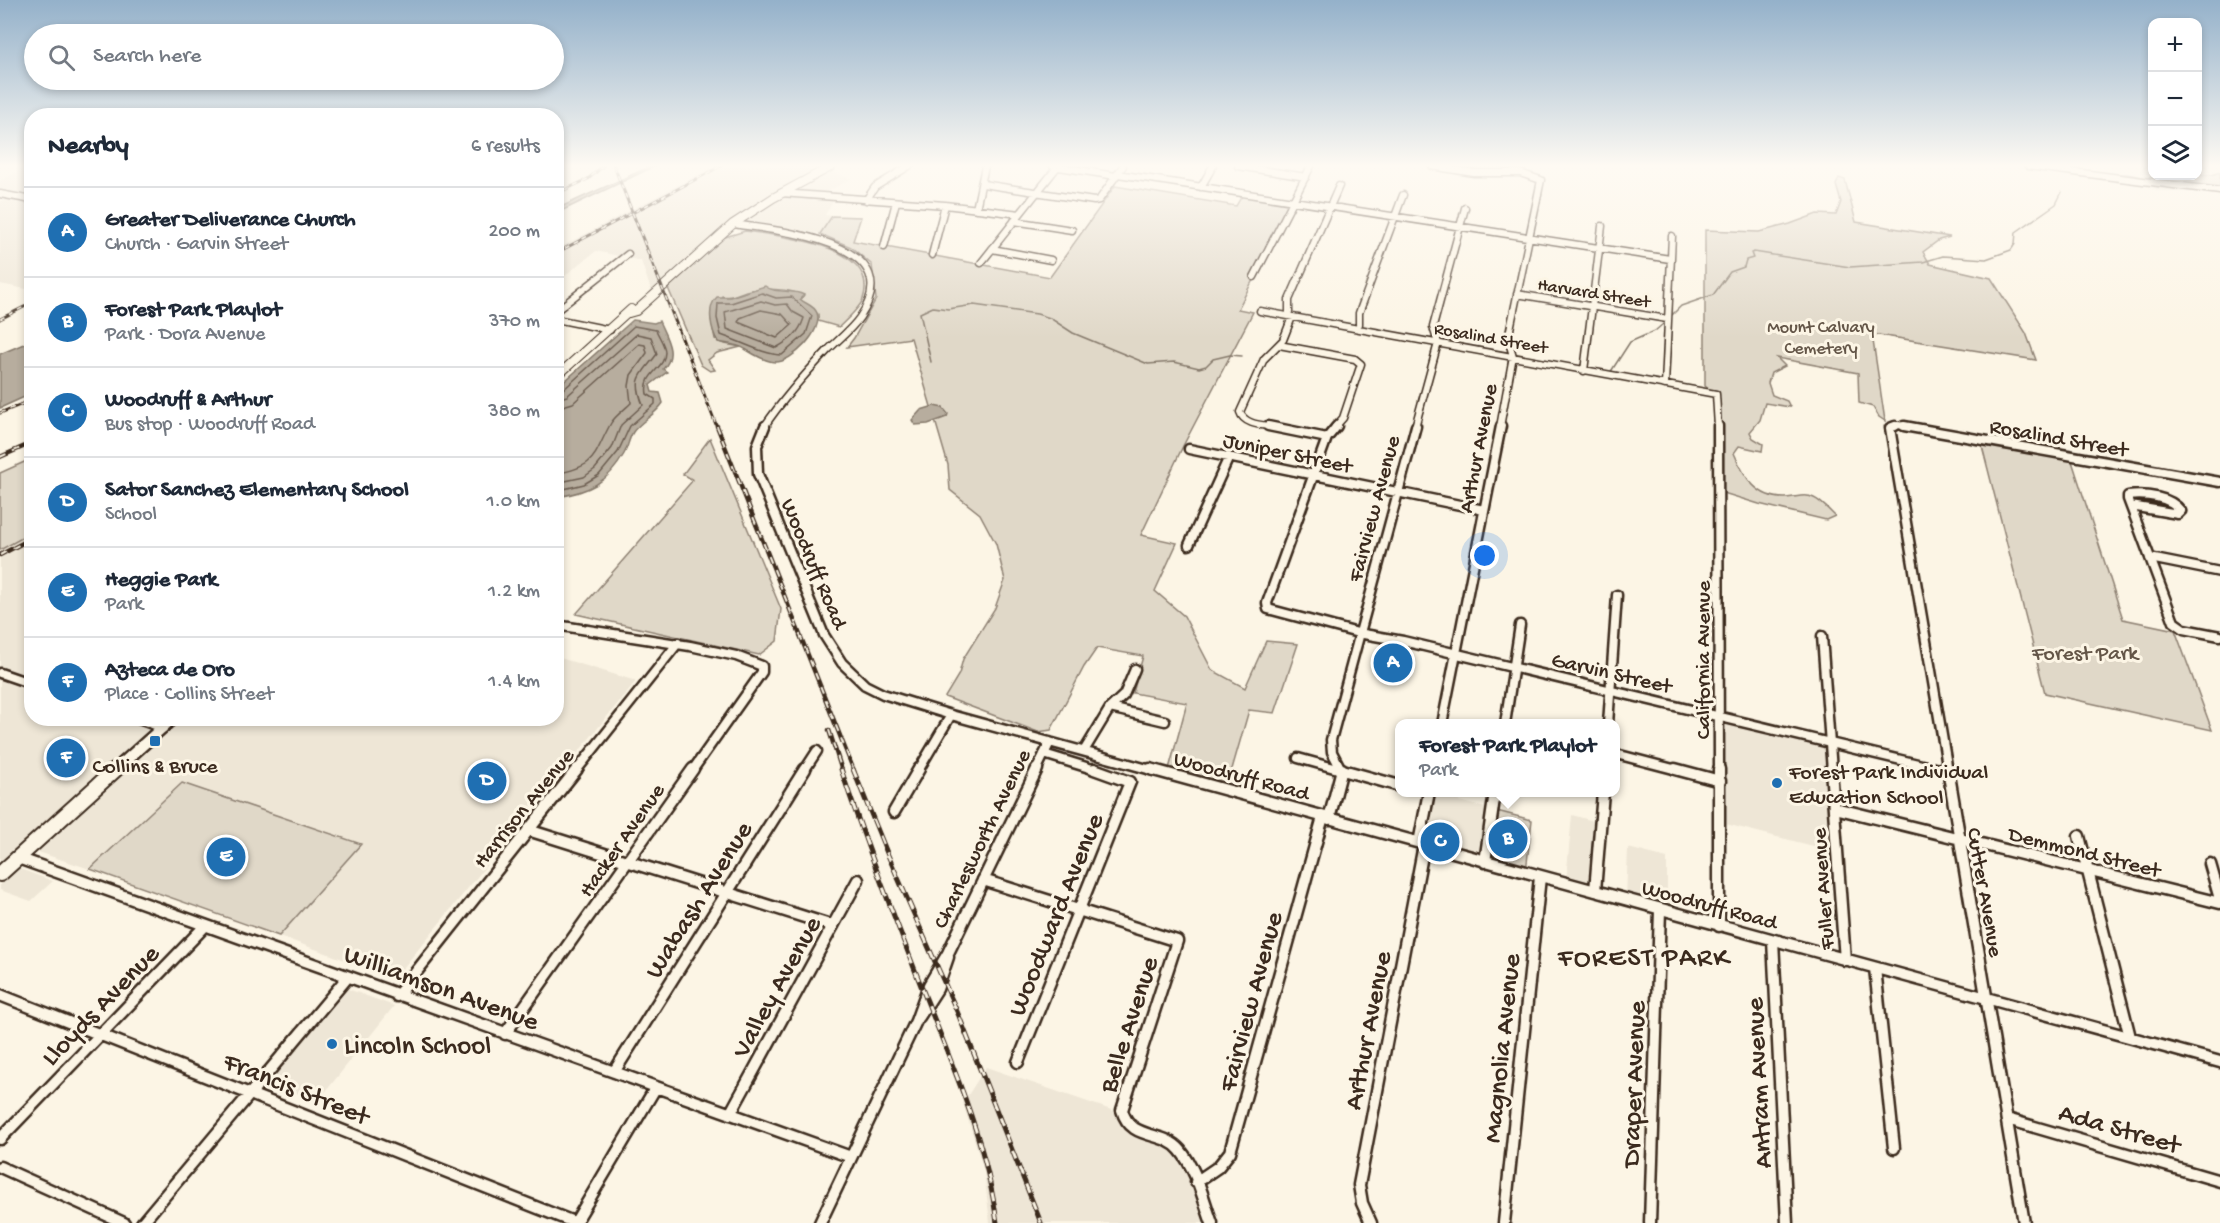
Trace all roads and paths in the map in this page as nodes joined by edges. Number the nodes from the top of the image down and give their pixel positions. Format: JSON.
{"nodes":[{"id":1,"x":890,"y":223,"type":"edge"},
{"id":2,"x":940,"y":223,"type":"edge"},
{"id":3,"x":1012,"y":223,"type":"edge"},
{"id":4,"x":1027,"y":223,"type":"edge"},
{"id":5,"x":1282,"y":223,"type":"edge"},
{"id":6,"x":1322,"y":223,"type":"edge"},
{"id":7,"x":1393,"y":223,"type":"edge"},
{"id":8,"x":1435,"y":223,"type":"edge"},
{"id":9,"x":1462,"y":223,"type":"edge"},
{"id":10,"x":1531,"y":223,"type":"edge"},
{"id":11,"x":733,"y":224,"type":"joint"},
{"id":12,"x":1602,"y":226,"type":"dead end"},
{"id":13,"x":1461,"y":227,"type":"junction"},
{"id":14,"x":1072,"y":230,"type":"dead end"},
{"id":15,"x":1672,"y":236,"type":"dead end"},
{"id":16,"x":1528,"y":237,"type":"junction"},
{"id":17,"x":884,"y":247,"type":"dead end"},
{"id":18,"x":1599,"y":248,"type":"junction"},
{"id":19,"x":992,"y":249,"type":"junction"},
{"id":20,"x":628,"y":254,"type":"dead end"},
{"id":21,"x":932,"y":255,"type":"dead end"},
{"id":22,"x":1670,"y":259,"type":"junction"},
{"id":23,"x":1051,"y":260,"type":"dead end"},
{"id":24,"x":981,"y":263,"type":"dead end"},
{"id":25,"x":1254,"y":277,"type":"dead end"},
{"id":26,"x":1516,"y":294,"type":"junction"},
{"id":27,"x":564,"y":304,"type":"edge"},
{"id":28,"x":1592,"y":306,"type":"junction"},
{"id":29,"x":1260,"y":311,"type":"dead end"},
{"id":30,"x":1291,"y":314,"type":"junction"},
{"id":31,"x":1667,"y":319,"type":"junction"},
{"id":32,"x":564,"y":321,"type":"edge"},
{"id":33,"x":1359,"y":324,"type":"dead end"},
{"id":34,"x":610,"y":330,"type":"junction"},
{"id":35,"x":1438,"y":343,"type":"junction"},
{"id":36,"x":1279,"y":345,"type":"junction"},
{"id":37,"x":1513,"y":356,"type":"junction"},
{"id":38,"x":564,"y":370,"type":"edge"},
{"id":39,"x":1584,"y":370,"type":"junction"},
{"id":40,"x":1665,"y":385,"type":"junction"},
{"id":41,"x":1716,"y":394,"type":"joint"},
{"id":42,"x":1892,"y":426,"type":"joint"},
{"id":43,"x":1327,"y":438,"type":"junction"},
{"id":44,"x":1189,"y":449,"type":"dead end"},
{"id":45,"x":1228,"y":456,"type":"junction"},
{"id":46,"x":1314,"y":474,"type":"junction"},
{"id":47,"x":2220,"y":482,"type":"edge"},
{"id":48,"x":1398,"y":492,"type":"junction"},
{"id":49,"x":2131,"y":506,"type":"junction"},
{"id":50,"x":1484,"y":510,"type":"junction"},
{"id":51,"x":1188,"y":545,"type":"dead end"},
{"id":52,"x":2150,"y":558,"type":"junction"},
{"id":53,"x":2220,"y":572,"type":"edge"},
{"id":54,"x":1617,"y":595,"type":"dead end"},
{"id":55,"x":1520,"y":625,"type":"dead end"},
{"id":56,"x":564,"y":626,"type":"edge"},
{"id":57,"x":1358,"y":633,"type":"junction"},
{"id":58,"x":1822,"y":636,"type":"dead end"},
{"id":59,"x":2220,"y":636,"type":"edge"},
{"id":60,"x":678,"y":643,"type":"junction"},
{"id":61,"x":1456,"y":653,"type":"junction"},
{"id":62,"x":1514,"y":668,"type":"junction"},
{"id":63,"x":1135,"y":669,"type":"dead end"},
{"id":64,"x":0,"y":673,"type":"edge"},
{"id":65,"x":24,"y":681,"type":"edge"},
{"id":66,"x":1611,"y":690,"type":"junction"},
{"id":67,"x":1110,"y":708,"type":"junction"},
{"id":68,"x":951,"y":715,"type":"junction"},
{"id":69,"x":1719,"y":717,"type":"junction"},
{"id":70,"x":1443,"y":719,"type":"edge"},
{"id":71,"x":1506,"y":719,"type":"edge"},
{"id":72,"x":1608,"y":719,"type":"edge"},
{"id":73,"x":1165,"y":721,"type":"dead end"},
{"id":74,"x":158,"y":726,"type":"edge"},
{"id":75,"x":163,"y":728,"type":"joint"},
{"id":76,"x":1050,"y":742,"type":"junction"},
{"id":77,"x":1831,"y":744,"type":"junction"},
{"id":78,"x":818,"y":751,"type":"dead end"},
{"id":79,"x":1084,"y":751,"type":"junction"},
{"id":80,"x":1044,"y":754,"type":"junction"},
{"id":81,"x":1620,"y":755,"type":"edge"},
{"id":82,"x":1298,"y":758,"type":"dead end"},
{"id":83,"x":1342,"y":770,"type":"junction"},
{"id":84,"x":1947,"y":771,"type":"junction"},
{"id":85,"x":1720,"y":781,"type":"junction"},
{"id":86,"x":1395,"y":785,"type":"edge"},
{"id":87,"x":1427,"y":797,"type":"edge"},
{"id":88,"x":1494,"y":797,"type":"edge"},
{"id":89,"x":1603,"y":797,"type":"edge"},
{"id":90,"x":1835,"y":808,"type":"junction"},
{"id":91,"x":894,"y":812,"type":"dead end"},
{"id":92,"x":1326,"y":818,"type":"junction"},
{"id":93,"x":528,"y":830,"type":"junction"},
{"id":94,"x":2079,"y":836,"type":"dead end"},
{"id":95,"x":1958,"y":839,"type":"junction"},
{"id":96,"x":1421,"y":844,"type":"junction"},
{"id":97,"x":18,"y":858,"type":"junction"},
{"id":98,"x":629,"y":862,"type":"junction"},
{"id":99,"x":1485,"y":862,"type":"junction"},
{"id":100,"x":2210,"y":864,"type":"dead end"},
{"id":101,"x":2087,"y":870,"type":"junction"},
{"id":102,"x":0,"y":874,"type":"edge"},
{"id":103,"x":1540,"y":877,"type":"junction"},
{"id":104,"x":858,"y":880,"type":"dead end"},
{"id":105,"x":983,"y":880,"type":"junction"},
{"id":106,"x":1595,"y":891,"type":"junction"},
{"id":107,"x":729,"y":892,"type":"junction"},
{"id":108,"x":2220,"y":901,"type":"edge"},
{"id":109,"x":1078,"y":910,"type":"junction"},
{"id":110,"x":1660,"y":910,"type":"junction"},
{"id":111,"x":205,"y":926,"type":"junction"},
{"id":112,"x":833,"y":926,"type":"junction"},
{"id":113,"x":1719,"y":926,"type":"junction"},
{"id":114,"x":1773,"y":940,"type":"junction"},
{"id":115,"x":1845,"y":960,"type":"junction"},
{"id":116,"x":1875,"y":968,"type":"junction"},
{"id":117,"x":347,"y":978,"type":"junction"},
{"id":118,"x":0,"y":995,"type":"edge"},
{"id":119,"x":397,"y":996,"type":"junction"},
{"id":120,"x":1985,"y":997,"type":"junction"},
{"id":121,"x":101,"y":1033,"type":"junction"},
{"id":122,"x":505,"y":1034,"type":"junction"},
{"id":123,"x":2130,"y":1037,"type":"junction"},
{"id":124,"x":1018,"y":1062,"type":"dead end"},
{"id":125,"x":2220,"y":1062,"type":"edge"},
{"id":126,"x":614,"y":1072,"type":"junction"},
{"id":127,"x":657,"y":1087,"type":"junction"},
{"id":128,"x":250,"y":1094,"type":"junction"},
{"id":129,"x":730,"y":1114,"type":"junction"},
{"id":130,"x":2007,"y":1119,"type":"junction"},
{"id":131,"x":0,"y":1139,"type":"edge"},
{"id":132,"x":1894,"y":1148,"type":"dead end"},
{"id":133,"x":851,"y":1157,"type":"junction"},
{"id":134,"x":0,"y":1167,"type":"edge"},
{"id":135,"x":2220,"y":1181,"type":"edge"},
{"id":136,"x":1196,"y":1182,"type":"junction"},
{"id":137,"x":124,"y":1223,"type":"edge"},
{"id":138,"x":142,"y":1223,"type":"edge"},
{"id":139,"x":576,"y":1223,"type":"edge"},
{"id":140,"x":820,"y":1223,"type":"edge"},
{"id":141,"x":1212,"y":1223,"type":"edge"},
{"id":142,"x":1371,"y":1223,"type":"edge"},
{"id":143,"x":1504,"y":1223,"type":"edge"},
{"id":144,"x":1650,"y":1223,"type":"edge"},
{"id":145,"x":1787,"y":1223,"type":"edge"},
{"id":146,"x":2024,"y":1223,"type":"edge"}],
"edges":[{"from":1,"to":17,"type":"street"},
{"from":2,"to":21,"type":"street"},
{"from":3,"to":19,"type":"street"},
{"from":4,"to":14,"type":"street"},
{"from":5,"to":25,"type":"street"},
{"from":6,"to":30,"type":"street"},
{"from":7,"to":33,"type":"street"},
{"from":8,"to":13,"type":"street"},
{"from":9,"to":13,"type":"street","name":"Fairview Avenue"},
{"from":10,"to":16,"type":"street","name":"Arthur Avenue"},
{"from":11,"to":34,"type":"main road"},
{"from":11,"to":68,"type":"street","name":"Woodruff Road"},
{"from":12,"to":18,"type":"street"},
{"from":13,"to":16,"type":"street"},
{"from":13,"to":35,"type":"street","name":"Fairview Avenue"},
{"from":15,"to":22,"type":"street"},
{"from":16,"to":18,"type":"street"},
{"from":16,"to":26,"type":"street","name":"Arthur Avenue"},
{"from":18,"to":22,"type":"street"},
{"from":18,"to":28,"type":"street"},
{"from":19,"to":23,"type":"street"},
{"from":19,"to":24,"type":"street"},
{"from":20,"to":27,"type":"street"},
{"from":22,"to":31,"type":"street"},
{"from":26,"to":28,"type":"street","name":"Harvard Street"},
{"from":26,"to":37,"type":"street","name":"Arthur Avenue"},
{"from":28,"to":31,"type":"street","name":"Harvard Street"},
{"from":28,"to":39,"type":"street"},
{"from":29,"to":30,"type":"street","name":"Rosalind Street"},
{"from":30,"to":35,"type":"street","name":"Rosalind Street"},
{"from":30,"to":36,"type":"street"},
{"from":31,"to":40,"type":"street"},
{"from":32,"to":34,"type":"street"},
{"from":34,"to":38,"type":"main road"},
{"from":35,"to":37,"type":"street","name":"Rosalind Street"},
{"from":35,"to":48,"type":"street","name":"Fairview Avenue"},
{"from":36,"to":43,"type":"street"},
{"from":36,"to":43,"type":"street"},
{"from":37,"to":39,"type":"street","name":"Rosalind Street"},
{"from":37,"to":50,"type":"street","name":"Arthur Avenue"},
{"from":39,"to":40,"type":"street","name":"Rosalind Street"},
{"from":40,"to":41,"type":"street","name":"Rosalind Street"},
{"from":41,"to":69,"type":"street","name":"California Avenue"},
{"from":42,"to":47,"type":"street","name":"Rosalind Street"},
{"from":42,"to":84,"type":"street","name":"Cutter Avenue"},
{"from":43,"to":46,"type":"street"},
{"from":44,"to":45,"type":"street","name":"Juniper Street"},
{"from":45,"to":46,"type":"street","name":"Juniper Street"},
{"from":45,"to":51,"type":"street"},
{"from":46,"to":48,"type":"street","name":"Juniper Street"},
{"from":46,"to":57,"type":"street","name":"Garvin Street"},
{"from":48,"to":50,"type":"street","name":"Juniper Street"},
{"from":48,"to":57,"type":"street","name":"Fairview Avenue"},
{"from":49,"to":49,"type":"street"},
{"from":49,"to":52,"type":"street"},
{"from":50,"to":61,"type":"street","name":"Arthur Avenue"},
{"from":52,"to":53,"type":"street"},
{"from":52,"to":59,"type":"street"},
{"from":54,"to":66,"type":"street"},
{"from":55,"to":62,"type":"street"},
{"from":56,"to":60,"type":"street"},
{"from":57,"to":61,"type":"street","name":"Garvin Street"},
{"from":57,"to":83,"type":"street","name":"Fairview Avenue"},
{"from":58,"to":77,"type":"street","name":"Fuller Avenue"},
{"from":60,"to":93,"type":"street","name":"Harrison Avenue"},
{"from":60,"to":98,"type":"street","name":"Hacker Avenue"},
{"from":61,"to":62,"type":"street","name":"Garvin Street"},
{"from":61,"to":70,"type":"street","name":"Arthur Avenue"},
{"from":62,"to":66,"type":"street","name":"Garvin Street"},
{"from":62,"to":71,"type":"street"},
{"from":63,"to":67,"type":"street"},
{"from":64,"to":65,"type":"street"},
{"from":66,"to":69,"type":"street","name":"Garvin Street"},
{"from":66,"to":72,"type":"street"},
{"from":67,"to":73,"type":"street"},
{"from":67,"to":79,"type":"street"},
{"from":68,"to":76,"type":"street","name":"Woodruff Road"},
{"from":68,"to":91,"type":"street"},
{"from":69,"to":77,"type":"street","name":"Garvin Street"},
{"from":69,"to":85,"type":"street","name":"California Avenue"},
{"from":74,"to":75,"type":"street"},
{"from":75,"to":97,"type":"main road"},
{"from":76,"to":79,"type":"street","name":"Woodruff Road"},
{"from":76,"to":80,"type":"street","name":"Charlesworth Avenue"},
{"from":77,"to":84,"type":"street","name":"Garvin Street"},
{"from":77,"to":90,"type":"street","name":"Fuller Avenue"},
{"from":78,"to":107,"type":"street","name":"Wabash Avenue"},
{"from":79,"to":92,"type":"street","name":"Woodruff Road"},
{"from":80,"to":105,"type":"street","name":"Charlesworth Avenue"},
{"from":80,"to":109,"type":"street","name":"Woodward Avenue"},
{"from":81,"to":85,"type":"street"},
{"from":82,"to":83,"type":"street"},
{"from":83,"to":86,"type":"street"},
{"from":83,"to":92,"type":"street","name":"Fairview Avenue"},
{"from":84,"to":95,"type":"street","name":"Cutter Avenue"},
{"from":85,"to":113,"type":"street","name":"California Avenue"},
{"from":87,"to":96,"type":"street","name":"Arthur Avenue"},
{"from":88,"to":99,"type":"street"},
{"from":89,"to":106,"type":"street"},
{"from":90,"to":95,"type":"street","name":"Demmond Street"},
{"from":90,"to":115,"type":"street","name":"Fuller Avenue"},
{"from":92,"to":96,"type":"street","name":"Woodruff Road"},
{"from":92,"to":136,"type":"street","name":"Fairview Avenue"},
{"from":93,"to":98,"type":"street"},
{"from":93,"to":119,"type":"street","name":"Harrison Avenue"},
{"from":94,"to":101,"type":"street"},
{"from":95,"to":101,"type":"street","name":"Demmond Street"},
{"from":95,"to":120,"type":"street","name":"Cutter Avenue"},
{"from":96,"to":99,"type":"street","name":"Woodruff Road"},
{"from":96,"to":142,"type":"street","name":"Arthur Avenue"},
{"from":97,"to":102,"type":"main road"},
{"from":97,"to":111,"type":"street","name":"Williamson Avenue"},
{"from":98,"to":107,"type":"street"},
{"from":98,"to":122,"type":"street","name":"Hacker Avenue"},
{"from":99,"to":103,"type":"street","name":"Woodruff Road"},
{"from":100,"to":108,"type":"street"},
{"from":101,"to":108,"type":"street","name":"Demmond Street"},
{"from":101,"to":123,"type":"street"},
{"from":103,"to":106,"type":"street","name":"Woodruff Road"},
{"from":103,"to":143,"type":"street","name":"Magnolia Avenue"},
{"from":104,"to":112,"type":"street","name":"Valley Avenue"},
{"from":105,"to":109,"type":"street"},
{"from":105,"to":133,"type":"street","name":"Charlesworth Avenue"},
{"from":106,"to":110,"type":"street","name":"Woodruff Road"},
{"from":107,"to":112,"type":"street"},
{"from":107,"to":126,"type":"street","name":"Wabash Avenue"},
{"from":109,"to":124,"type":"street","name":"Woodward Avenue"},
{"from":109,"to":136,"type":"street","name":"Belle Avenue"},
{"from":110,"to":113,"type":"street","name":"Woodruff Road"},
{"from":110,"to":144,"type":"street","name":"Draper Avenue"},
{"from":111,"to":117,"type":"street","name":"Williamson Avenue"},
{"from":111,"to":121,"type":"street","name":"Lloyds Avenue"},
{"from":112,"to":129,"type":"street","name":"Valley Avenue"},
{"from":113,"to":114,"type":"street","name":"Woodruff Road"},
{"from":114,"to":115,"type":"street","name":"Woodruff Road"},
{"from":114,"to":145,"type":"street","name":"Antram Avenue"},
{"from":115,"to":116,"type":"street","name":"Woodruff Road"},
{"from":116,"to":120,"type":"street","name":"Woodruff Road"},
{"from":116,"to":132,"type":"street"},
{"from":117,"to":119,"type":"street","name":"Williamson Avenue"},
{"from":117,"to":128,"type":"street"},
{"from":118,"to":121,"type":"street","name":"Francis Street"},
{"from":119,"to":122,"type":"street","name":"Williamson Avenue"},
{"from":120,"to":123,"type":"street","name":"Woodruff Road"},
{"from":120,"to":130,"type":"street","name":"Cutter Avenue"},
{"from":121,"to":128,"type":"street","name":"Francis Street"},
{"from":121,"to":131,"type":"street","name":"Lloyds Avenue"},
{"from":122,"to":126,"type":"street","name":"Williamson Avenue"},
{"from":123,"to":125,"type":"street","name":"Woodruff Road"},
{"from":126,"to":127,"type":"street","name":"Williamson Avenue"},
{"from":127,"to":129,"type":"street","name":"Williamson Avenue"},
{"from":127,"to":139,"type":"street"},
{"from":128,"to":138,"type":"street"},
{"from":128,"to":139,"type":"street","name":"Francis Street"},
{"from":129,"to":133,"type":"street","name":"Williamson Avenue"},
{"from":130,"to":135,"type":"street","name":"Ada Street"},
{"from":130,"to":146,"type":"street","name":"Cutter Avenue"},
{"from":133,"to":140,"type":"street","name":"Charlesworth Avenue"},
{"from":134,"to":137,"type":"street"},
{"from":136,"to":141,"type":"street","name":"Belle Avenue"}]}
